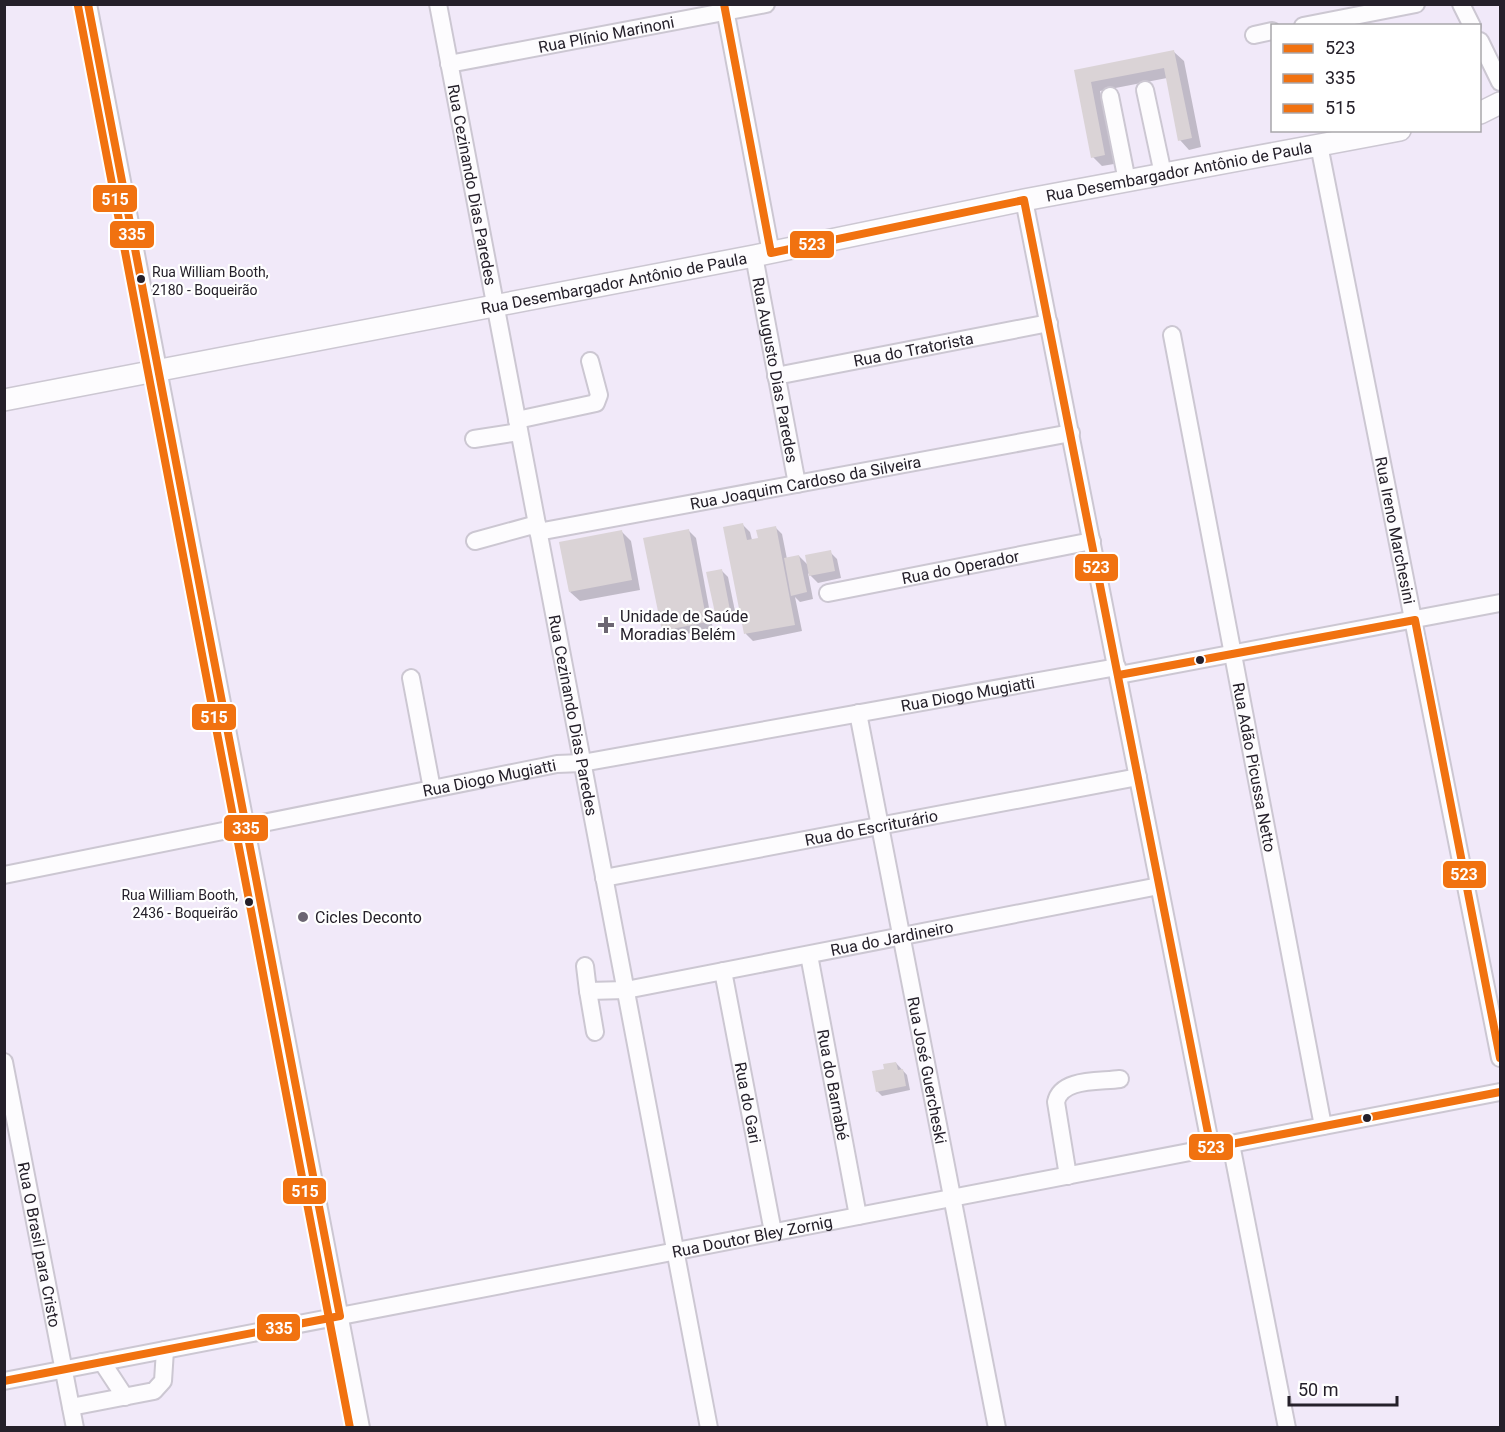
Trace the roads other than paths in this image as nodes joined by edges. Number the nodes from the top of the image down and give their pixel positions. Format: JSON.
{"nodes":[{"id":1,"x":88,"y":4,"type":"edge"},
{"id":2,"x":438,"y":4,"type":"edge"},
{"id":3,"x":766,"y":4,"type":"edge"},
{"id":4,"x":1416,"y":4,"type":"edge"},
{"id":5,"x":1461,"y":4,"type":"edge"},
{"id":6,"x":724,"y":8,"type":"edge"},
{"id":7,"x":1314,"y":24,"type":"edge"},
{"id":8,"x":1471,"y":24,"type":"edge"},
{"id":9,"x":1271,"y":31,"type":"edge"},
{"id":10,"x":1254,"y":35,"type":"dead end"},
{"id":11,"x":1481,"y":45,"type":"edge"},
{"id":12,"x":449,"y":64,"type":"junction"},
{"id":13,"x":1500,"y":82,"type":"edge"},
{"id":14,"x":1145,"y":90,"type":"dead end"},
{"id":15,"x":1110,"y":96,"type":"dead end"},
{"id":16,"x":1500,"y":103,"type":"edge"},
{"id":17,"x":1481,"y":112,"type":"edge"},
{"id":18,"x":1389,"y":132,"type":"edge"},
{"id":19,"x":1319,"y":145,"type":"junction"},
{"id":20,"x":1163,"y":174,"type":"junction"},
{"id":21,"x":1127,"y":180,"type":"junction"},
{"id":22,"x":1024,"y":200,"type":"junction"},
{"id":23,"x":762,"y":254,"type":"junction"},
{"id":24,"x":495,"y":306,"type":"junction"},
{"id":25,"x":1049,"y":323,"type":"junction"},
{"id":26,"x":1172,"y":336,"type":"dead end"},
{"id":27,"x":590,"y":361,"type":"dead end"},
{"id":28,"x":158,"y":371,"type":"junction"},
{"id":29,"x":776,"y":376,"type":"junction"},
{"id":30,"x":4,"y":400,"type":"edge"},
{"id":31,"x":518,"y":426,"type":"junction"},
{"id":32,"x":1071,"y":433,"type":"junction"},
{"id":33,"x":474,"y":439,"type":"dead end"},
{"id":34,"x":797,"y":484,"type":"junction"},
{"id":35,"x":537,"y":528,"type":"junction"},
{"id":36,"x":475,"y":541,"type":"dead end"},
{"id":37,"x":1092,"y":541,"type":"junction"},
{"id":38,"x":828,"y":593,"type":"dead end"},
{"id":39,"x":1500,"y":603,"type":"edge"},
{"id":40,"x":1415,"y":620,"type":"junction"},
{"id":41,"x":1232,"y":654,"type":"junction"},
{"id":42,"x":1118,"y":671,"type":"junction"},
{"id":43,"x":411,"y":678,"type":"dead end"},
{"id":44,"x":858,"y":713,"type":"junction"},
{"id":45,"x":582,"y":763,"type":"junction"},
{"id":46,"x":1138,"y":777,"type":"junction"},
{"id":47,"x":432,"y":789,"type":"junction"},
{"id":48,"x":246,"y":827,"type":"junction"},
{"id":49,"x":881,"y":827,"type":"junction"},
{"id":50,"x":4,"y":875,"type":"edge"},
{"id":51,"x":604,"y":878,"type":"junction"},
{"id":52,"x":1159,"y":886,"type":"junction"},
{"id":53,"x":902,"y":937,"type":"junction"},
{"id":54,"x":809,"y":955,"type":"junction"},
{"id":55,"x":585,"y":966,"type":"dead end"},
{"id":56,"x":723,"y":971,"type":"junction"},
{"id":57,"x":626,"y":990,"type":"junction"},
{"id":58,"x":588,"y":992,"type":"junction"},
{"id":59,"x":595,"y":1032,"type":"dead end"},
{"id":60,"x":1500,"y":1058,"type":"edge"},
{"id":61,"x":4,"y":1062,"type":"edge"},
{"id":62,"x":1120,"y":1079,"type":"dead end"},
{"id":63,"x":1500,"y":1092,"type":"edge"},
{"id":64,"x":1323,"y":1126,"type":"junction"},
{"id":65,"x":11,"y":1131,"type":"edge"},
{"id":66,"x":1231,"y":1144,"type":"junction"},
{"id":67,"x":1211,"y":1148,"type":"junction"},
{"id":68,"x":1068,"y":1176,"type":"junction"},
{"id":69,"x":953,"y":1198,"type":"junction"},
{"id":70,"x":858,"y":1216,"type":"junction"},
{"id":71,"x":773,"y":1232,"type":"junction"},
{"id":72,"x":675,"y":1251,"type":"junction"},
{"id":73,"x":340,"y":1316,"type":"junction"},
{"id":74,"x":165,"y":1350,"type":"junction"},
{"id":75,"x":102,"y":1362,"type":"junction"},
{"id":76,"x":64,"y":1369,"type":"junction"},
{"id":77,"x":4,"y":1381,"type":"edge"},
{"id":78,"x":125,"y":1397,"type":"junction"},
{"id":79,"x":71,"y":1407,"type":"junction"},
{"id":80,"x":75,"y":1428,"type":"edge"},
{"id":81,"x":362,"y":1428,"type":"edge"},
{"id":82,"x":709,"y":1428,"type":"edge"},
{"id":83,"x":997,"y":1428,"type":"edge"},
{"id":84,"x":1287,"y":1428,"type":"edge"}],
"edges":[{"from":1,"to":28,"type":"street"},
{"from":2,"to":12,"type":"street","name":"Rua Cezinando Dias Paredes"},
{"from":3,"to":6,"type":"street","name":"Rua Plínio Marinoni"},
{"from":4,"to":7,"type":"street"},
{"from":5,"to":8,"type":"street"},
{"from":6,"to":12,"type":"street","name":"Rua Plínio Marinoni"},
{"from":6,"to":23,"type":"street","name":"Rua Augusto Dias Paredes"},
{"from":9,"to":10,"type":"street"},
{"from":11,"to":13,"type":"street"},
{"from":12,"to":24,"type":"street","name":"Rua Cezinando Dias Paredes"},
{"from":14,"to":20,"type":"street"},
{"from":15,"to":21,"type":"street"},
{"from":16,"to":17,"type":"main road"},
{"from":18,"to":19,"type":"main road","name":"Rua Desembargador Antônio de Paula"},
{"from":19,"to":20,"type":"main road","name":"Rua Desembargador Antônio de Paula"},
{"from":19,"to":40,"type":"street","name":"Rua Ireno Marchesini"},
{"from":20,"to":21,"type":"main road","name":"Rua Desembargador Antônio de Paula"},
{"from":21,"to":22,"type":"main road","name":"Rua Desembargador Antônio de Paula"},
{"from":22,"to":23,"type":"main road","name":"Rua Desembargador Antônio de Paula"},
{"from":22,"to":25,"type":"street"},
{"from":23,"to":24,"type":"main road","name":"Rua Desembargador Antônio de Paula"},
{"from":23,"to":29,"type":"street","name":"Rua Augusto Dias Paredes"},
{"from":24,"to":28,"type":"main road","name":"Rua Desembargador Antônio de Paula"},
{"from":24,"to":31,"type":"street","name":"Rua Cezinando Dias Paredes"},
{"from":25,"to":29,"type":"street","name":"Rua do Tratorista"},
{"from":25,"to":32,"type":"street"},
{"from":26,"to":41,"type":"street","name":"Rua Adão Picussa Netto"},
{"from":27,"to":31,"type":"street"},
{"from":28,"to":30,"type":"main road","name":"Rua Desembargador Antônio de Paula"},
{"from":28,"to":48,"type":"street"},
{"from":29,"to":34,"type":"street","name":"Rua Augusto Dias Paredes"},
{"from":31,"to":33,"type":"street"},
{"from":31,"to":35,"type":"street","name":"Rua Cezinando Dias Paredes"},
{"from":32,"to":34,"type":"street","name":"Rua Joaquim Cardoso da Silveira"},
{"from":32,"to":37,"type":"street"},
{"from":34,"to":35,"type":"street","name":"Rua Joaquim Cardoso da Silveira"},
{"from":35,"to":36,"type":"street","name":"Rua Joaquim Cardoso da Silveira"},
{"from":35,"to":45,"type":"street","name":"Rua Cezinando Dias Paredes"},
{"from":37,"to":38,"type":"street","name":"Rua do Operador"},
{"from":37,"to":42,"type":"street"},
{"from":39,"to":40,"type":"street","name":"Rua Diogo Mugiatti"},
{"from":40,"to":41,"type":"street","name":"Rua Diogo Mugiatti"},
{"from":40,"to":60,"type":"street","name":"Rua Ireno Marchesini"},
{"from":41,"to":42,"type":"street","name":"Rua Diogo Mugiatti"},
{"from":41,"to":64,"type":"street","name":"Rua Adão Picussa Netto"},
{"from":42,"to":44,"type":"street","name":"Rua Diogo Mugiatti"},
{"from":42,"to":46,"type":"street"},
{"from":43,"to":47,"type":"street"},
{"from":44,"to":45,"type":"street","name":"Rua Diogo Mugiatti"},
{"from":44,"to":49,"type":"street","name":"Rua José Guercheski"},
{"from":45,"to":47,"type":"street","name":"Rua Diogo Mugiatti"},
{"from":45,"to":51,"type":"street","name":"Rua Cezinando Dias Paredes"},
{"from":46,"to":49,"type":"street","name":"Rua do Escriturário"},
{"from":46,"to":52,"type":"street"},
{"from":47,"to":48,"type":"street","name":"Rua Diogo Mugiatti"},
{"from":48,"to":50,"type":"street","name":"Rua Diogo Mugiatti"},
{"from":48,"to":73,"type":"street"},
{"from":49,"to":51,"type":"street","name":"Rua do Escriturário"},
{"from":49,"to":53,"type":"street","name":"Rua José Guercheski"},
{"from":51,"to":57,"type":"street","name":"Rua Cezinando Dias Paredes"},
{"from":52,"to":53,"type":"street","name":"Rua do Jardineiro"},
{"from":52,"to":67,"type":"street"},
{"from":53,"to":54,"type":"street","name":"Rua do Jardineiro"},
{"from":53,"to":69,"type":"street","name":"Rua José Guercheski"},
{"from":54,"to":56,"type":"street","name":"Rua do Jardineiro"},
{"from":54,"to":70,"type":"street","name":"Rua do Barnabé"},
{"from":55,"to":58,"type":"street"},
{"from":56,"to":57,"type":"street","name":"Rua do Jardineiro"},
{"from":56,"to":71,"type":"street","name":"Rua do Gari"},
{"from":57,"to":58,"type":"street","name":"Rua do Jardineiro"},
{"from":57,"to":72,"type":"street","name":"Rua Cezinando Dias Paredes"},
{"from":58,"to":59,"type":"street"},
{"from":61,"to":65,"type":"street","name":"Rua O Brasil para Cristo"},
{"from":62,"to":68,"type":"street"},
{"from":63,"to":64,"type":"street","name":"Rua Doutor Bley Zornig"},
{"from":64,"to":66,"type":"street","name":"Rua Doutor Bley Zornig"},
{"from":65,"to":76,"type":"street","name":"Rua O Brasil para Cristo"},
{"from":66,"to":67,"type":"street","name":"Rua Doutor Bley Zornig"},
{"from":66,"to":84,"type":"street"},
{"from":67,"to":68,"type":"street","name":"Rua Doutor Bley Zornig"},
{"from":68,"to":69,"type":"street","name":"Rua Doutor Bley Zornig"},
{"from":69,"to":70,"type":"street","name":"Rua Doutor Bley Zornig"},
{"from":69,"to":83,"type":"street","name":"Rua José Guercheski"},
{"from":70,"to":71,"type":"street","name":"Rua Doutor Bley Zornig"},
{"from":71,"to":72,"type":"street","name":"Rua Doutor Bley Zornig"},
{"from":72,"to":73,"type":"street","name":"Rua Doutor Bley Zornig"},
{"from":72,"to":82,"type":"street","name":"Rua Cezinando Dias Paredes"},
{"from":73,"to":74,"type":"street","name":"Rua Doutor Bley Zornig"},
{"from":73,"to":81,"type":"street"},
{"from":74,"to":75,"type":"street","name":"Rua Doutor Bley Zornig"},
{"from":74,"to":78,"type":"street"},
{"from":75,"to":76,"type":"street","name":"Rua Doutor Bley Zornig"},
{"from":75,"to":78,"type":"street"},
{"from":76,"to":77,"type":"street","name":"Rua Doutor Bley Zornig"},
{"from":76,"to":79,"type":"street","name":"Rua O Brasil para Cristo"},
{"from":78,"to":79,"type":"street"},
{"from":79,"to":80,"type":"street","name":"Rua O Brasil para Cristo"}]}
